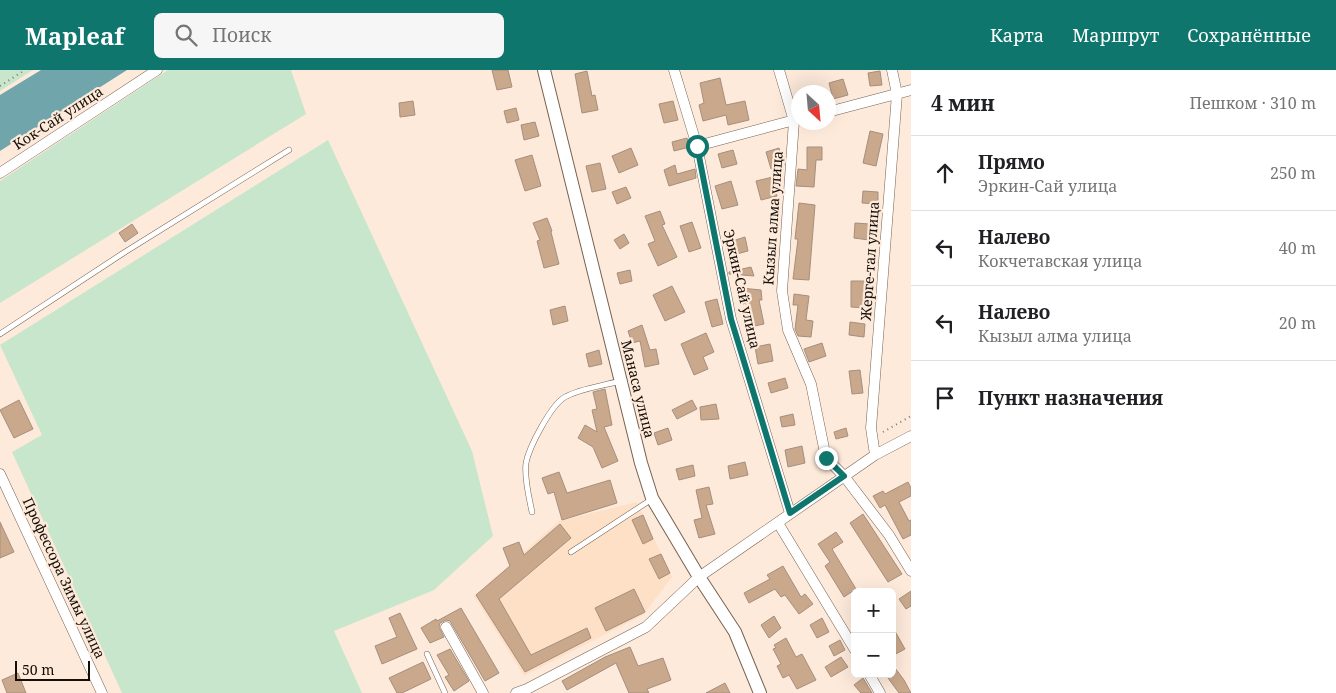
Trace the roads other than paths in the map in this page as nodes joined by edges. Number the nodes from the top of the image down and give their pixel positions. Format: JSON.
{"nodes":[{"id":1,"x":157,"y":70,"type":"edge"},
{"id":2,"x":544,"y":70,"type":"edge"},
{"id":3,"x":674,"y":70,"type":"edge"},
{"id":4,"x":778,"y":70,"type":"edge"},
{"id":5,"x":892,"y":70,"type":"edge"},
{"id":6,"x":911,"y":90,"type":"edge"},
{"id":7,"x":897,"y":94,"type":"junction"},
{"id":8,"x":791,"y":106,"type":"edge"},
{"id":9,"x":836,"y":110,"type":"edge"},
{"id":10,"x":791,"y":121,"type":"edge"},
{"id":11,"x":795,"y":130,"type":"edge"},
{"id":12,"x":697,"y":146,"type":"junction"},
{"id":13,"x":289,"y":150,"type":"dead end"},
{"id":14,"x":0,"y":173,"type":"edge"},
{"id":15,"x":0,"y":334,"type":"edge"},
{"id":16,"x":621,"y":381,"type":"junction"},
{"id":17,"x":911,"y":436,"type":"edge"},
{"id":18,"x":875,"y":455,"type":"junction"},
{"id":19,"x":0,"y":474,"type":"edge"},
{"id":20,"x":844,"y":476,"type":"junction"},
{"id":21,"x":652,"y":498,"type":"junction"},
{"id":22,"x":532,"y":512,"type":"dead end"},
{"id":23,"x":790,"y":513,"type":"junction"},
{"id":24,"x":778,"y":523,"type":"junction"},
{"id":25,"x":571,"y":552,"type":"dead end"},
{"id":26,"x":911,"y":571,"type":"edge"},
{"id":27,"x":699,"y":577,"type":"junction"},
{"id":28,"x":446,"y":627,"type":"dead end"},
{"id":29,"x":851,"y":643,"type":"edge"},
{"id":30,"x":427,"y":654,"type":"dead end"},
{"id":31,"x":871,"y":678,"type":"edge"},
{"id":32,"x":528,"y":691,"type":"edge"},
{"id":33,"x":102,"y":693,"type":"edge"},
{"id":34,"x":445,"y":693,"type":"edge"},
{"id":35,"x":483,"y":693,"type":"edge"},
{"id":36,"x":516,"y":693,"type":"edge"},
{"id":37,"x":760,"y":693,"type":"edge"},
{"id":38,"x":880,"y":693,"type":"edge"}],
"edges":[{"from":1,"to":14,"type":"street","name":"Кок-Сай улица"},
{"from":2,"to":16,"type":"street","name":"Манаса улица"},
{"from":3,"to":12,"type":"street","name":"Эркин-Сай улица"},
{"from":4,"to":8,"type":"street","name":"Кызыл алма улица"},
{"from":5,"to":7,"type":"street","name":"Жерге-тал улица"},
{"from":6,"to":7,"type":"street"},
{"from":7,"to":9,"type":"street"},
{"from":7,"to":18,"type":"street","name":"Жерге-тал улица"},
{"from":10,"to":12,"type":"street"},
{"from":11,"to":20,"type":"street","name":"Кызыл алма улица"},
{"from":12,"to":23,"type":"street","name":"Эркин-Сай улица"},
{"from":13,"to":15,"type":"lane"},
{"from":16,"to":21,"type":"street","name":"Манаса улица"},
{"from":16,"to":22,"type":"lane"},
{"from":17,"to":18,"type":"street"},
{"from":18,"to":20,"type":"street"},
{"from":19,"to":33,"type":"street","name":"Профессора Зимы улица"},
{"from":20,"to":23,"type":"street"},
{"from":20,"to":26,"type":"street","name":"Кызыл алма улица"},
{"from":21,"to":25,"type":"lane"},
{"from":21,"to":27,"type":"street","name":"Манаса улица"},
{"from":23,"to":24,"type":"street"},
{"from":24,"to":27,"type":"street"},
{"from":24,"to":29,"type":"street"},
{"from":27,"to":32,"type":"street"},
{"from":27,"to":37,"type":"street","name":"Манаса улица"},
{"from":28,"to":35,"type":"street"},
{"from":30,"to":34,"type":"lane"},
{"from":31,"to":38,"type":"street"},
{"from":32,"to":36,"type":"street"}]}
